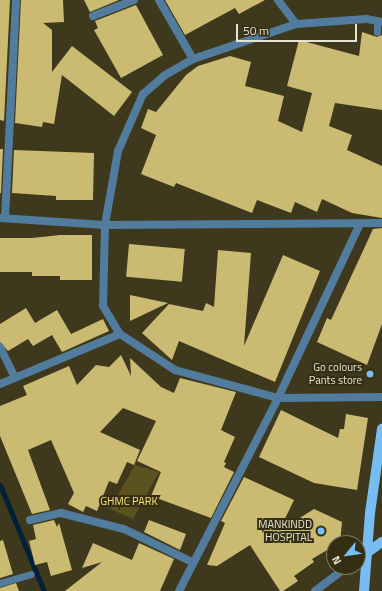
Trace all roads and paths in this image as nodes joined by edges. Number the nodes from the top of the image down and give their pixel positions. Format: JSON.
{"nodes":[{"id":1,"x":16,"y":0,"type":"edge"},
{"id":2,"x":134,"y":0,"type":"edge"},
{"id":3,"x":159,"y":0,"type":"edge"},
{"id":4,"x":278,"y":0,"type":"edge"},
{"id":5,"x":93,"y":16,"type":"dead end"},
{"id":6,"x":380,"y":21,"type":"edge"},
{"id":7,"x":296,"y":24,"type":"junction"},
{"id":8,"x":377,"y":32,"type":"dead end"},
{"id":9,"x":193,"y":59,"type":"junction"},
{"id":10,"x":3,"y":218,"type":"edge"},
{"id":11,"x":382,"y":223,"type":"edge"},
{"id":12,"x":360,"y":224,"type":"junction"},
{"id":13,"x":104,"y":225,"type":"junction"},
{"id":14,"x":120,"y":334,"type":"junction"},
{"id":15,"x":0,"y":347,"type":"edge"},
{"id":16,"x":15,"y":378,"type":"junction"},
{"id":17,"x":0,"y":384,"type":"edge"},
{"id":18,"x":382,"y":397,"type":"edge"},
{"id":19,"x":278,"y":398,"type":"junction"},
{"id":20,"x":382,"y":429,"type":"edge"},
{"id":21,"x":30,"y":520,"type":"dead end"},
{"id":22,"x":382,"y":542,"type":"edge"},
{"id":23,"x":368,"y":552,"type":"junction"},
{"id":24,"x":192,"y":562,"type":"junction"},
{"id":25,"x":31,"y":574,"type":"dead end"},
{"id":26,"x":336,"y":575,"type":"edge"},
{"id":27,"x":0,"y":583,"type":"edge"},
{"id":28,"x":179,"y":591,"type":"edge"},
{"id":29,"x":315,"y":591,"type":"edge"},
{"id":30,"x":364,"y":591,"type":"edge"}],
"edges":[{"from":1,"to":10,"type":"street"},
{"from":2,"to":5,"type":"street"},
{"from":3,"to":9,"type":"street"},
{"from":4,"to":7,"type":"street"},
{"from":6,"to":7,"type":"street"},
{"from":6,"to":8,"type":"lane"},
{"from":7,"to":9,"type":"street"},
{"from":9,"to":13,"type":"street"},
{"from":10,"to":13,"type":"street"},
{"from":11,"to":12,"type":"street"},
{"from":12,"to":13,"type":"street"},
{"from":12,"to":19,"type":"street"},
{"from":13,"to":14,"type":"street"},
{"from":14,"to":16,"type":"street"},
{"from":14,"to":19,"type":"street"},
{"from":15,"to":16,"type":"street"},
{"from":16,"to":17,"type":"street"},
{"from":18,"to":19,"type":"street"},
{"from":19,"to":24,"type":"street"},
{"from":20,"to":23,"type":"main road"},
{"from":21,"to":24,"type":"street"},
{"from":22,"to":23,"type":"main road"},
{"from":23,"to":30,"type":"main road"},
{"from":24,"to":28,"type":"street"},
{"from":25,"to":27,"type":"lane"},
{"from":26,"to":29,"type":"street"}]}
